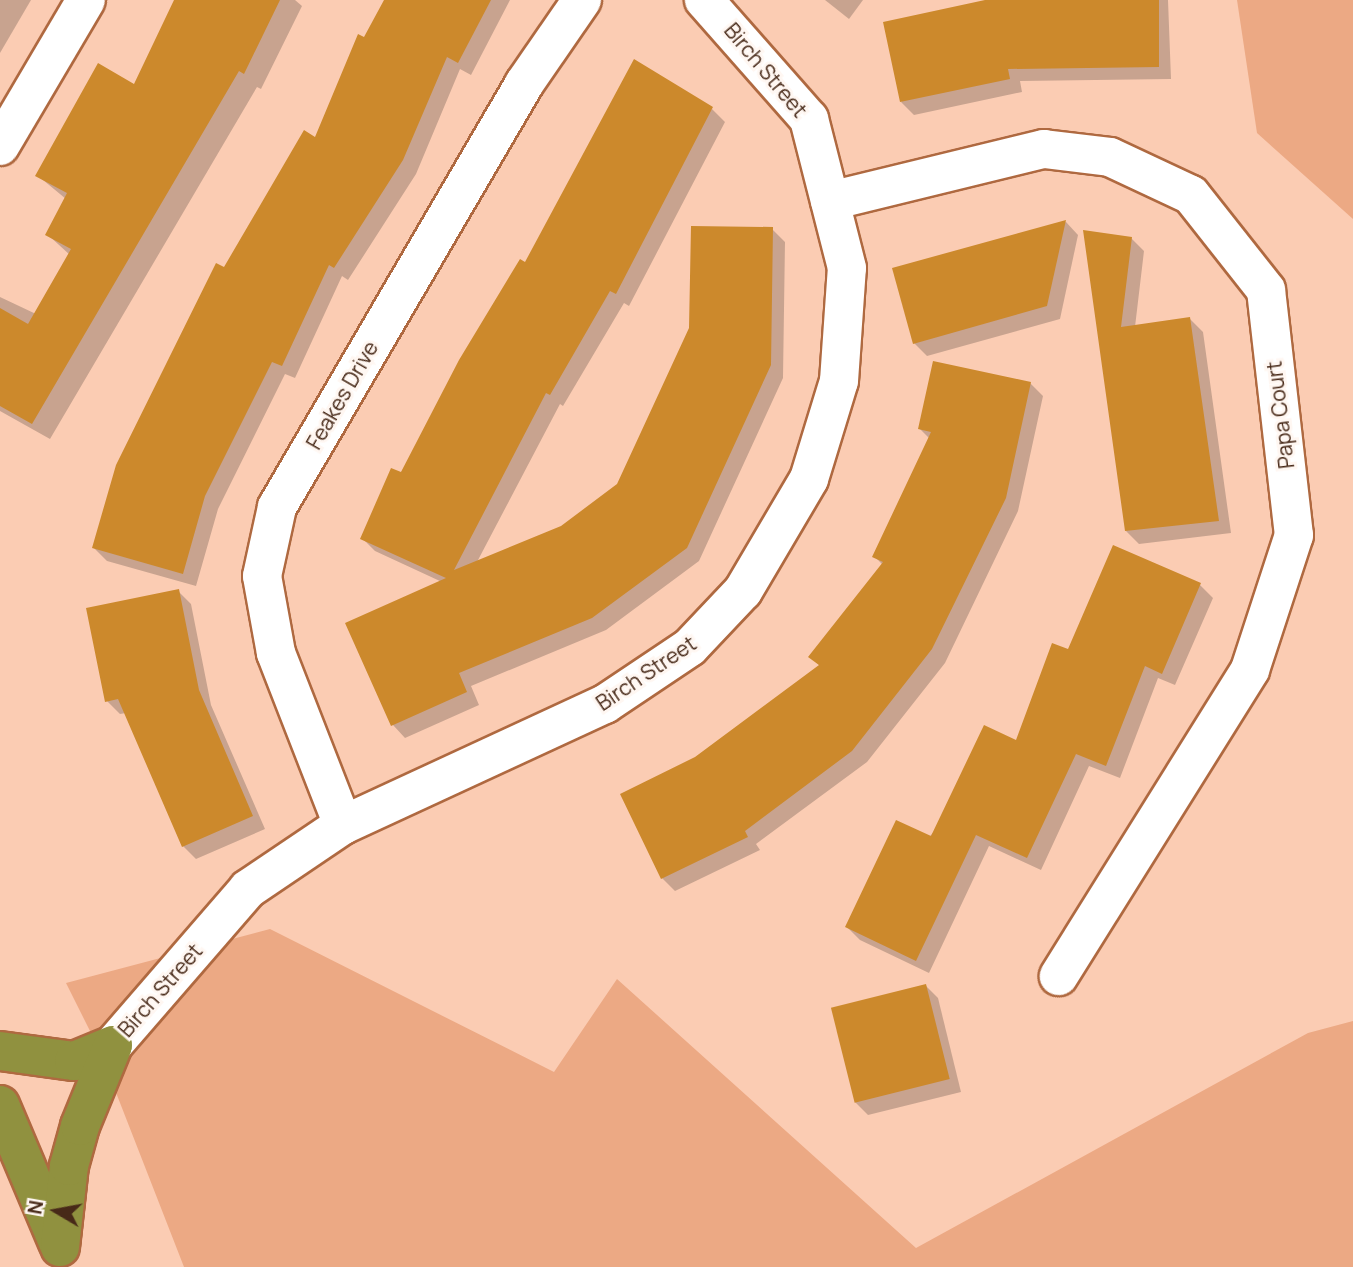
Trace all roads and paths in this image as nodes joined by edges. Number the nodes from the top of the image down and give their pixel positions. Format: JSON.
{"nodes":[{"id":1,"x":86,"y":0,"type":"edge"},
{"id":2,"x":582,"y":0,"type":"edge"},
{"id":3,"x":704,"y":0,"type":"edge"},
{"id":4,"x":0,"y":146,"type":"edge"},
{"id":5,"x":830,"y":201,"type":"junction"},
{"id":6,"x":343,"y":825,"type":"junction"},
{"id":7,"x":1059,"y":976,"type":"dead end"},
{"id":8,"x":113,"y":1045,"type":"junction"},
{"id":9,"x":0,"y":1051,"type":"edge"},
{"id":10,"x":0,"y":1105,"type":"edge"},
{"id":11,"x":64,"y":1257,"type":"edge"}],
"edges":[{"from":1,"to":4,"type":"street"},
{"from":2,"to":6,"type":"street","name":"Feakes Drive"},
{"from":3,"to":5,"type":"street","name":"Birch Street"},
{"from":5,"to":6,"type":"street","name":"Birch Street"},
{"from":5,"to":7,"type":"street","name":"Papa Court"},
{"from":6,"to":8,"type":"street","name":"Birch Street"},
{"from":8,"to":9,"type":"highway"},
{"from":8,"to":11,"type":"highway"},
{"from":10,"to":11,"type":"highway"}]}
